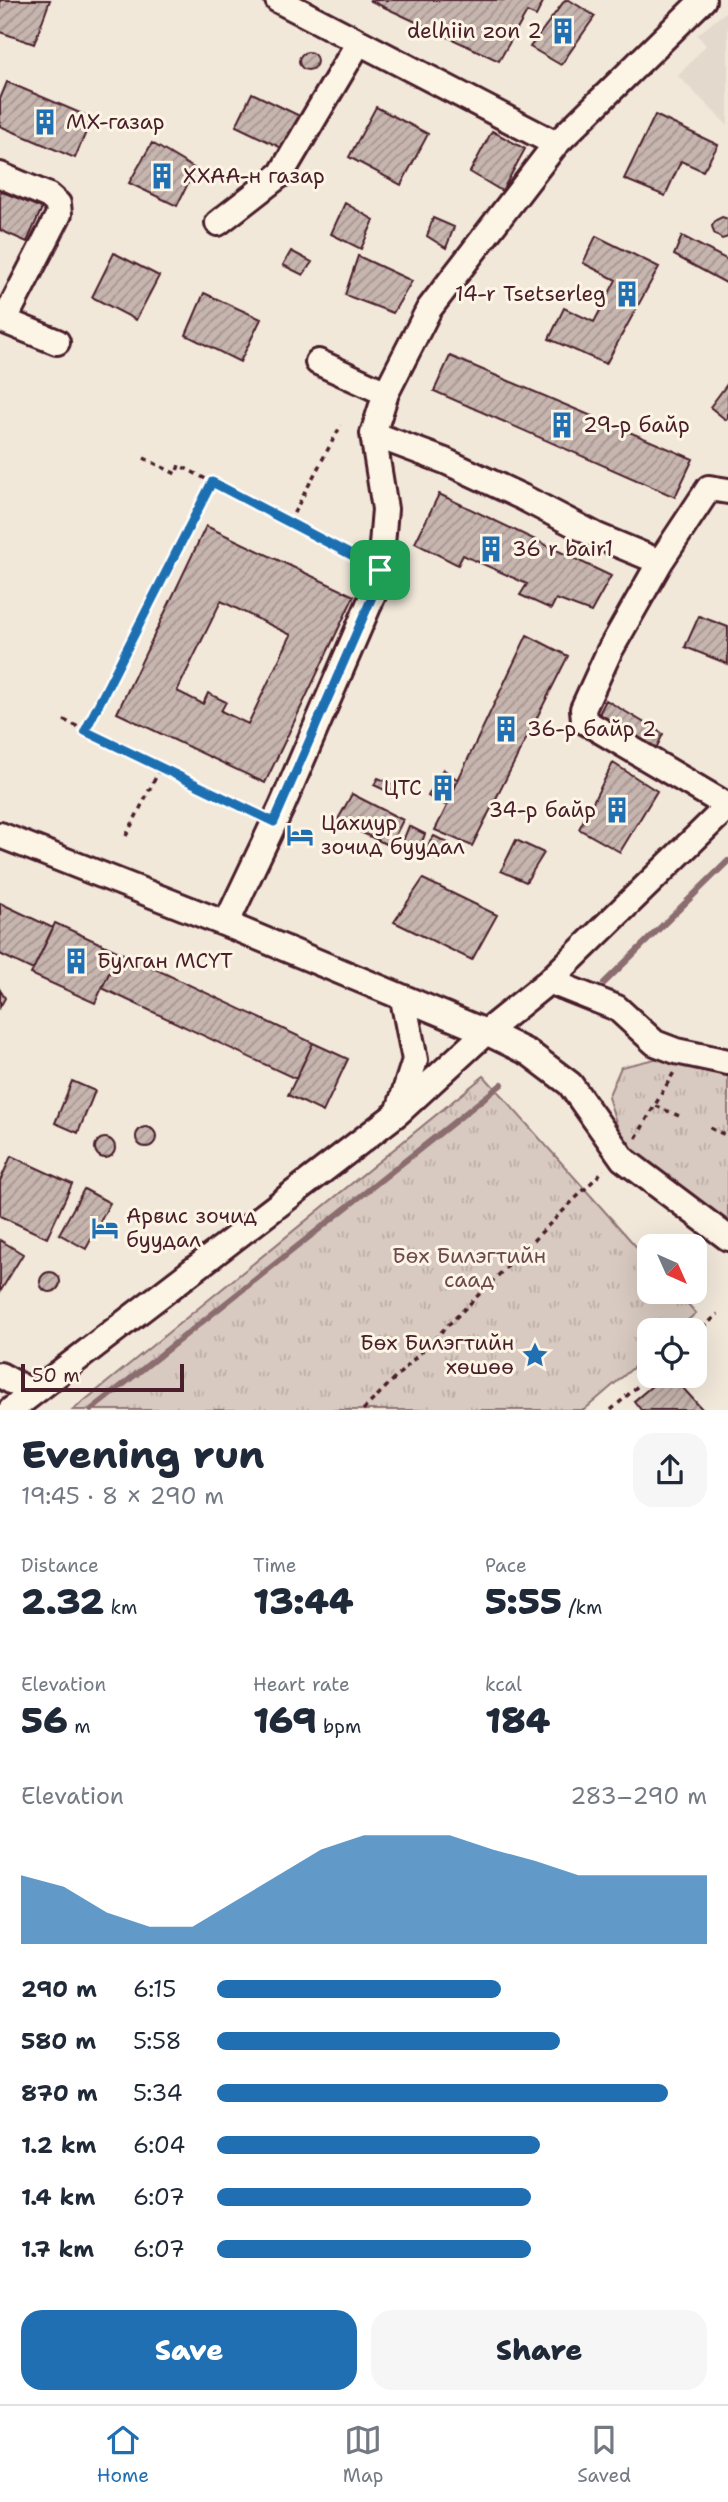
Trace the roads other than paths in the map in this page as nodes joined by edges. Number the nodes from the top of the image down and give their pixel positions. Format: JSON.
{"nodes":[{"id":1,"x":278,"y":0,"type":"edge"},
{"id":2,"x":703,"y":0,"type":"edge"},
{"id":3,"x":359,"y":41,"type":"junction"},
{"id":4,"x":556,"y":144,"type":"junction"},
{"id":5,"x":0,"y":175,"type":"edge"},
{"id":6,"x":218,"y":223,"type":"dead end"},
{"id":7,"x":2,"y":320,"type":"edge"},
{"id":8,"x":57,"y":342,"type":"dead end"},
{"id":9,"x":318,"y":362,"type":"dead end"},
{"id":10,"x":386,"y":393,"type":"junction"},
{"id":11,"x":373,"y":434,"type":"junction"},
{"id":12,"x":728,"y":491,"type":"edge"},
{"id":13,"x":660,"y":562,"type":"junction"},
{"id":14,"x":728,"y":806,"type":"edge"},
{"id":15,"x":0,"y":835,"type":"edge"},
{"id":16,"x":226,"y":924,"type":"junction"},
{"id":17,"x":549,"y":981,"type":"junction"},
{"id":18,"x":403,"y":999,"type":"junction"},
{"id":19,"x":486,"y":1032,"type":"junction"},
{"id":20,"x":728,"y":1062,"type":"edge"},
{"id":21,"x":398,"y":1112,"type":"junction"},
{"id":22,"x":728,"y":1238,"type":"edge"},
{"id":23,"x":0,"y":1375,"type":"edge"},
{"id":24,"x":33,"y":1393,"type":"junction"},
{"id":25,"x":11,"y":1410,"type":"edge"}],
"edges":[{"from":1,"to":3,"type":"street"},
{"from":2,"to":4,"type":"street"},
{"from":3,"to":4,"type":"street"},
{"from":3,"to":6,"type":"street"},
{"from":4,"to":10,"type":"street"},
{"from":5,"to":7,"type":"street"},
{"from":7,"to":8,"type":"street"},
{"from":9,"to":10,"type":"street"},
{"from":10,"to":11,"type":"street"},
{"from":11,"to":13,"type":"street"},
{"from":11,"to":16,"type":"street"},
{"from":12,"to":13,"type":"street"},
{"from":13,"to":14,"type":"street"},
{"from":14,"to":17,"type":"street"},
{"from":15,"to":16,"type":"street"},
{"from":16,"to":18,"type":"street"},
{"from":17,"to":19,"type":"street"},
{"from":17,"to":20,"type":"street"},
{"from":18,"to":19,"type":"street"},
{"from":18,"to":21,"type":"street"},
{"from":19,"to":21,"type":"street"},
{"from":19,"to":22,"type":"street"},
{"from":21,"to":24,"type":"street"},
{"from":23,"to":24,"type":"street"},
{"from":24,"to":25,"type":"street"}]}
